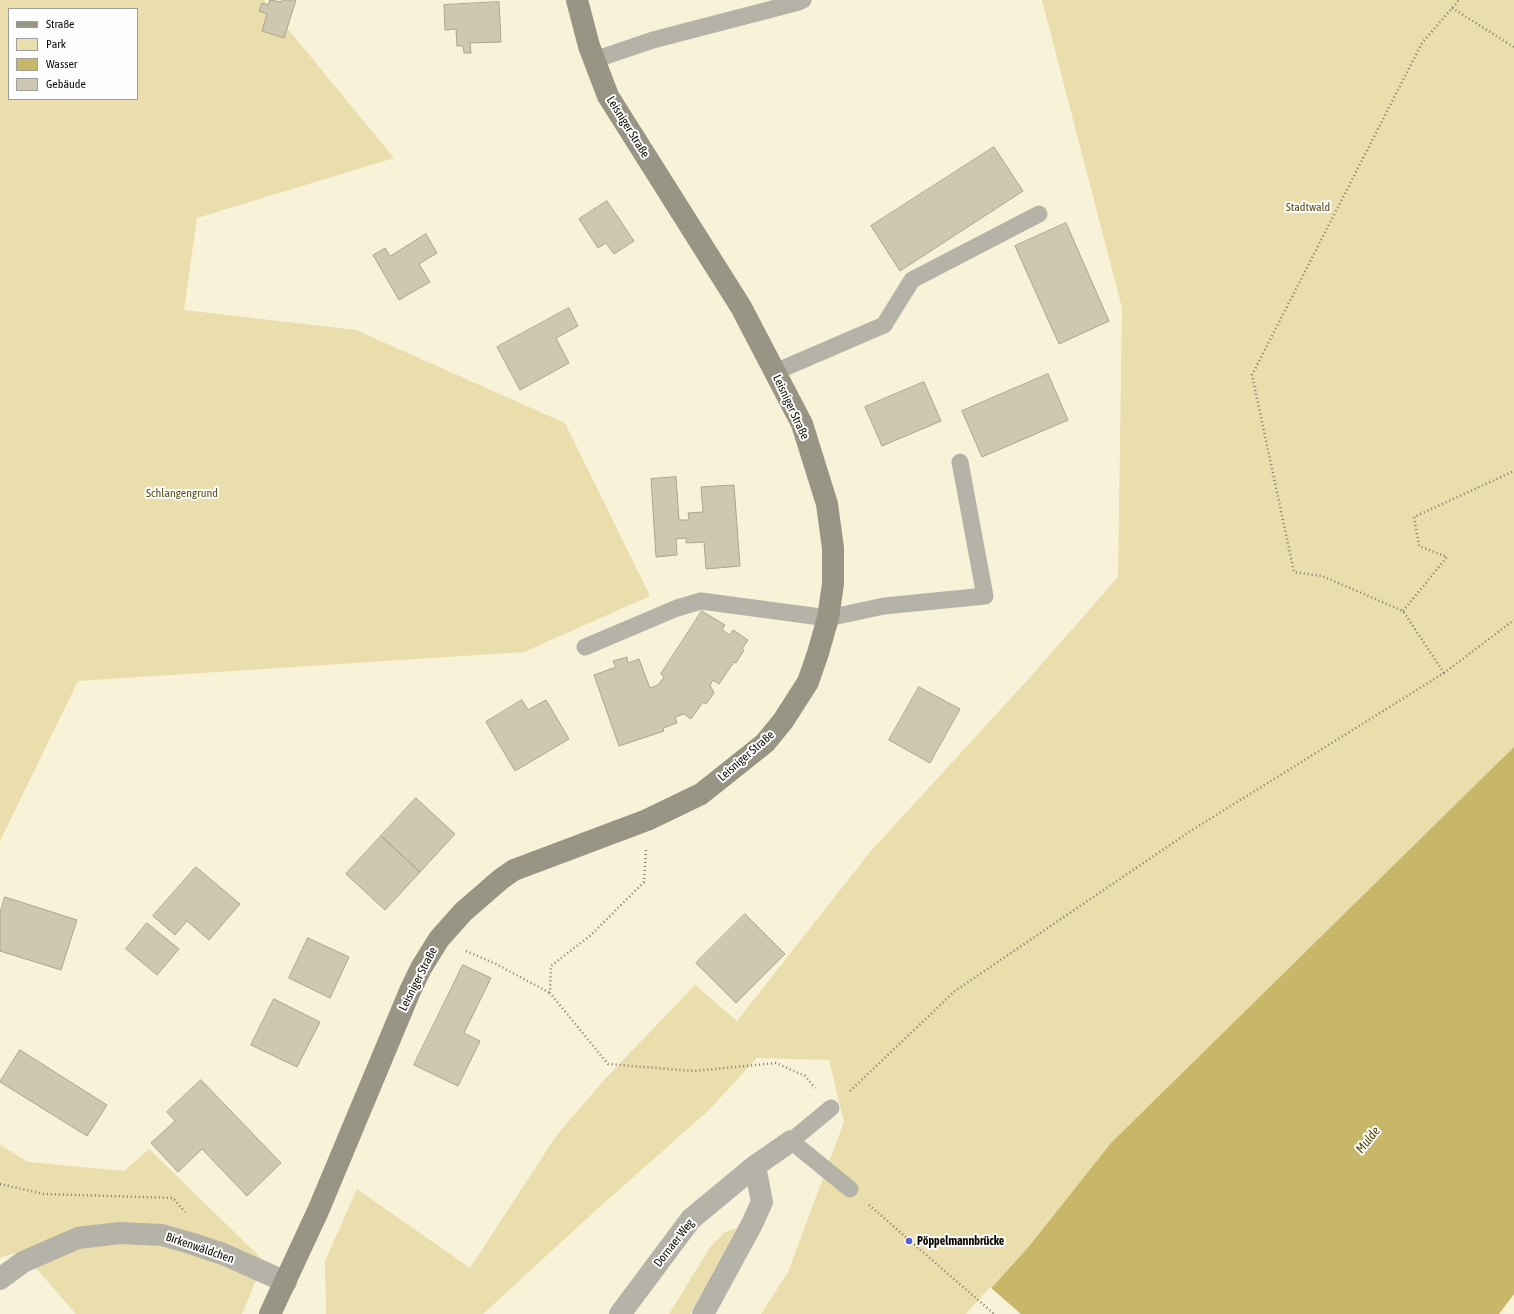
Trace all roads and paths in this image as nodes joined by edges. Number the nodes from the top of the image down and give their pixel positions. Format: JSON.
{"nodes":[{"id":1,"x":577,"y":0,"type":"edge"},
{"id":2,"x":803,"y":0,"type":"edge"},
{"id":3,"x":1459,"y":0,"type":"edge"},
{"id":4,"x":1452,"y":8,"type":"junction"},
{"id":5,"x":1514,"y":47,"type":"edge"},
{"id":6,"x":594,"y":60,"type":"junction"},
{"id":7,"x":1039,"y":214,"type":"dead end"},
{"id":8,"x":775,"y":372,"type":"junction"},
{"id":9,"x":960,"y":462,"type":"dead end"},
{"id":10,"x":1514,"y":471,"type":"edge"},
{"id":11,"x":1403,"y":611,"type":"junction"},
{"id":12,"x":828,"y":618,"type":"junction"},
{"id":13,"x":1514,"y":620,"type":"edge"},
{"id":14,"x":585,"y":647,"type":"dead end"},
{"id":15,"x":1444,"y":673,"type":"junction"},
{"id":16,"x":647,"y":820,"type":"junction"},
{"id":17,"x":496,"y":964,"type":"dead end"},
{"id":18,"x":550,"y":993,"type":"junction"},
{"id":19,"x":831,"y":1108,"type":"junction"},
{"id":20,"x":791,"y":1141,"type":"junction"},
{"id":21,"x":755,"y":1166,"type":"junction"},
{"id":22,"x":850,"y":1189,"type":"joint"},
{"id":23,"x":0,"y":1279,"type":"edge"},
{"id":24,"x":286,"y":1282,"type":"junction"},
{"id":25,"x":270,"y":1314,"type":"edge"},
{"id":26,"x":620,"y":1314,"type":"edge"},
{"id":27,"x":703,"y":1314,"type":"edge"},
{"id":28,"x":994,"y":1314,"type":"edge"}],
"edges":[{"from":1,"to":6,"type":"main road","name":"Leisniger Straße"},
{"from":2,"to":6,"type":"lane"},
{"from":3,"to":4,"type":"path"},
{"from":4,"to":5,"type":"path"},
{"from":4,"to":11,"type":"path"},
{"from":6,"to":8,"type":"main road","name":"Leisniger Straße"},
{"from":7,"to":8,"type":"lane"},
{"from":8,"to":12,"type":"main road","name":"Leisniger Straße"},
{"from":9,"to":12,"type":"lane"},
{"from":10,"to":11,"type":"path"},
{"from":11,"to":15,"type":"path"},
{"from":12,"to":14,"type":"lane"},
{"from":12,"to":16,"type":"main road","name":"Leisniger Straße"},
{"from":13,"to":15,"type":"path"},
{"from":15,"to":19,"type":"path"},
{"from":16,"to":18,"type":"path"},
{"from":16,"to":24,"type":"main road","name":"Leisniger Straße"},
{"from":17,"to":18,"type":"path"},
{"from":18,"to":19,"type":"path"},
{"from":19,"to":20,"type":"lane"},
{"from":20,"to":21,"type":"street","name":"Dornaer Weg"},
{"from":20,"to":22,"type":"lane"},
{"from":21,"to":26,"type":"street","name":"Dornaer Weg"},
{"from":21,"to":27,"type":"street"},
{"from":22,"to":28,"type":"path"},
{"from":23,"to":24,"type":"street","name":"Birkenwäldchen"},
{"from":24,"to":25,"type":"main road","name":"Leisniger Straße"}]}
